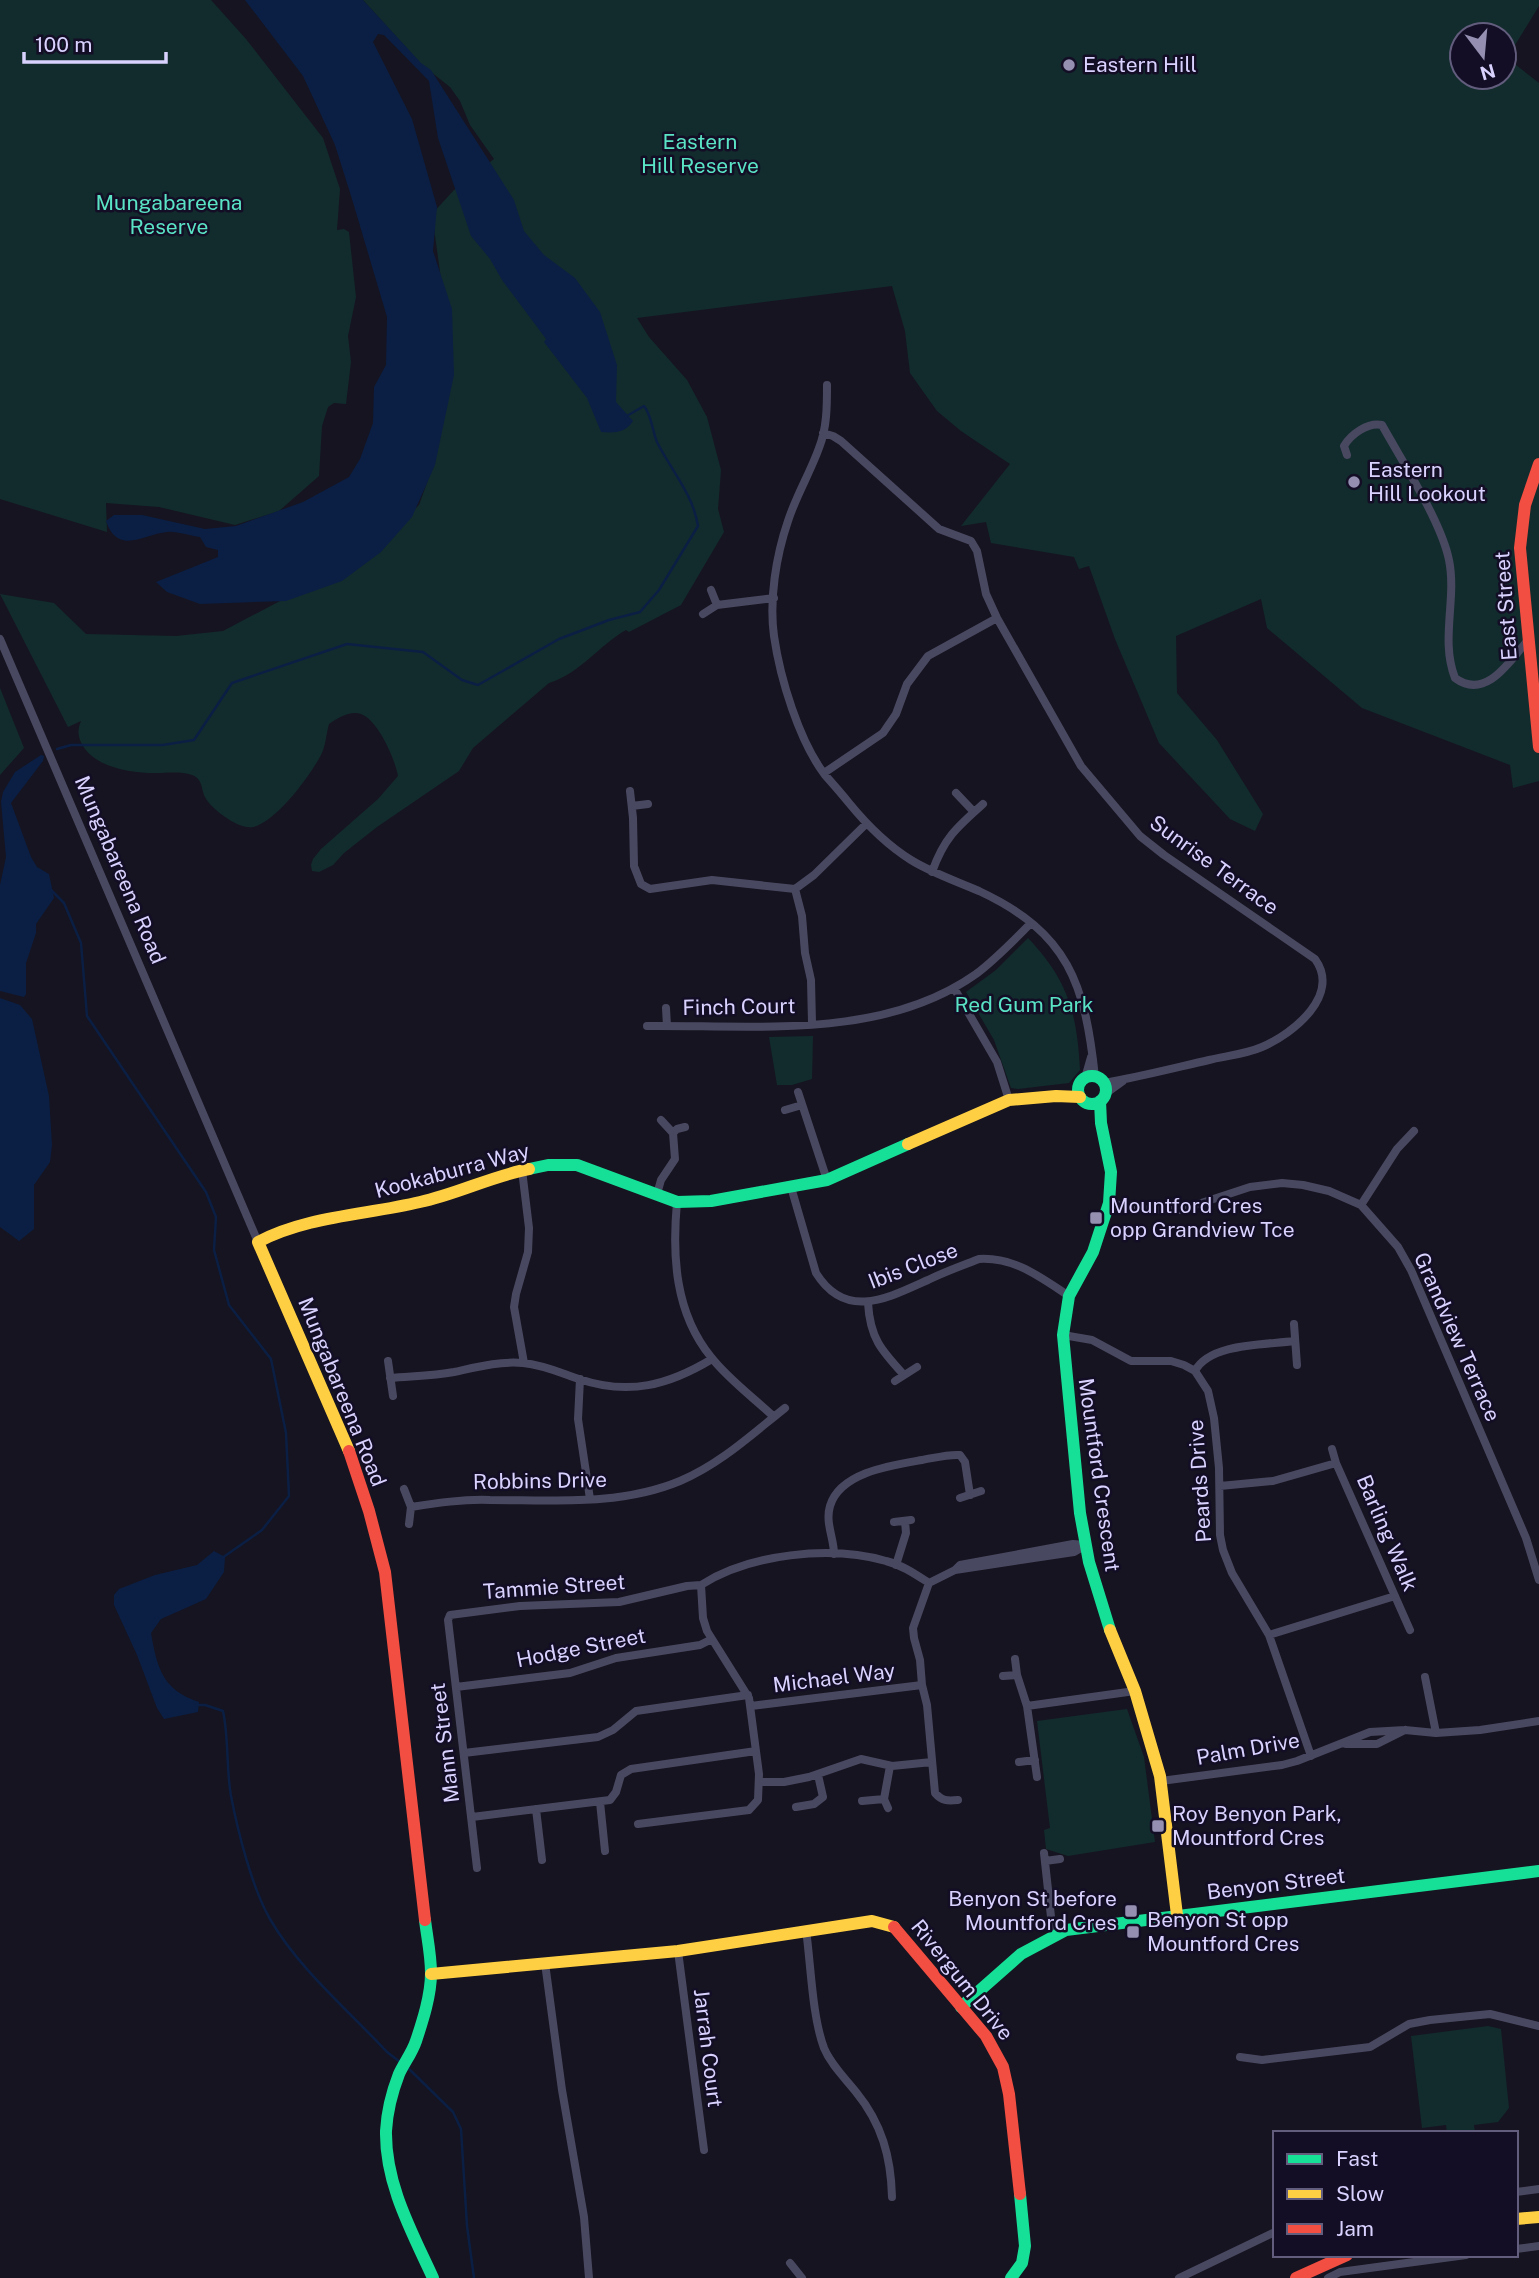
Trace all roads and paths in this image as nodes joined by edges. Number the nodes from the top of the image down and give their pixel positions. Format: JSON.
{"nodes":[{"id":1,"x":827,"y":385,"type":"dead end"},
{"id":2,"x":823,"y":433,"type":"junction"},
{"id":3,"x":1347,"y":455,"type":"dead end"},
{"id":4,"x":1539,"y":464,"type":"edge"},
{"id":5,"x":711,"y":590,"type":"dead end"},
{"id":6,"x":774,"y":598,"type":"junction"},
{"id":7,"x":717,"y":605,"type":"junction"},
{"id":8,"x":704,"y":614,"type":"dead end"},
{"id":9,"x":997,"y":618,"type":"junction"},
{"id":10,"x":0,"y":639,"type":"edge"},
{"id":11,"x":1528,"y":640,"type":"junction"},
{"id":12,"x":1539,"y":747,"type":"edge"},
{"id":13,"x":824,"y":773,"type":"junction"},
{"id":14,"x":630,"y":791,"type":"dead end"},
{"id":15,"x":956,"y":793,"type":"dead end"},
{"id":16,"x":648,"y":804,"type":"dead end"},
{"id":17,"x":983,"y":804,"type":"dead end"},
{"id":18,"x":632,"y":806,"type":"junction"},
{"id":19,"x":974,"y":812,"type":"junction"},
{"id":20,"x":866,"y":824,"type":"junction"},
{"id":21,"x":932,"y":872,"type":"junction"},
{"id":22,"x":795,"y":889,"type":"junction"},
{"id":23,"x":1031,"y":923,"type":"junction"},
{"id":24,"x":954,"y":988,"type":"junction"},
{"id":25,"x":666,"y":1008,"type":"dead end"},
{"id":26,"x":812,"y":1023,"type":"junction"},
{"id":27,"x":647,"y":1026,"type":"dead end"},
{"id":28,"x":667,"y":1026,"type":"junction"},
{"id":29,"x":1092,"y":1090,"type":"junction"},
{"id":30,"x":798,"y":1092,"type":"dead end"},
{"id":31,"x":1009,"y":1100,"type":"junction"},
{"id":32,"x":802,"y":1105,"type":"junction"},
{"id":33,"x":785,"y":1110,"type":"dead end"},
{"id":34,"x":661,"y":1120,"type":"dead end"},
{"id":35,"x":685,"y":1128,"type":"dead end"},
{"id":36,"x":1414,"y":1131,"type":"dead end"},
{"id":37,"x":673,"y":1133,"type":"junction"},
{"id":38,"x":522,"y":1170,"type":"junction"},
{"id":39,"x":827,"y":1180,"type":"junction"},
{"id":40,"x":792,"y":1187,"type":"junction"},
{"id":41,"x":657,"y":1194,"type":"junction"},
{"id":42,"x":677,"y":1202,"type":"junction"},
{"id":43,"x":1109,"y":1203,"type":"junction"},
{"id":44,"x":1361,"y":1205,"type":"junction"},
{"id":45,"x":258,"y":1242,"type":"junction"},
{"id":46,"x":1069,"y":1296,"type":"junction"},
{"id":47,"x":868,"y":1303,"type":"junction"},
{"id":48,"x":1294,"y":1324,"type":"dead end"},
{"id":49,"x":1063,"y":1335,"type":"junction"},
{"id":50,"x":1294,"y":1341,"type":"junction"},
{"id":51,"x":712,"y":1359,"type":"junction"},
{"id":52,"x":388,"y":1361,"type":"dead end"},
{"id":53,"x":524,"y":1363,"type":"junction"},
{"id":54,"x":1297,"y":1365,"type":"dead end"},
{"id":55,"x":917,"y":1367,"type":"dead end"},
{"id":56,"x":1195,"y":1371,"type":"junction"},
{"id":57,"x":904,"y":1375,"type":"junction"},
{"id":58,"x":390,"y":1378,"type":"junction"},
{"id":59,"x":580,"y":1379,"type":"junction"},
{"id":60,"x":895,"y":1381,"type":"dead end"},
{"id":61,"x":393,"y":1396,"type":"dead end"},
{"id":62,"x":785,"y":1408,"type":"dead end"},
{"id":63,"x":774,"y":1417,"type":"junction"},
{"id":64,"x":1332,"y":1449,"type":"dead end"},
{"id":65,"x":1336,"y":1463,"type":"junction"},
{"id":66,"x":1220,"y":1486,"type":"junction"},
{"id":67,"x":404,"y":1489,"type":"dead end"},
{"id":68,"x":981,"y":1491,"type":"dead end"},
{"id":69,"x":970,"y":1495,"type":"junction"},
{"id":70,"x":960,"y":1498,"type":"dead end"},
{"id":71,"x":590,"y":1499,"type":"junction"},
{"id":72,"x":411,"y":1507,"type":"junction"},
{"id":73,"x":894,"y":1522,"type":"dead end"},
{"id":74,"x":409,"y":1524,"type":"dead end"},
{"id":75,"x":1086,"y":1545,"type":"junction"},
{"id":76,"x":834,"y":1554,"type":"junction"},
{"id":77,"x":896,"y":1565,"type":"junction"},
{"id":78,"x":1539,"y":1580,"type":"edge"},
{"id":79,"x":929,"y":1583,"type":"junction"},
{"id":80,"x":701,"y":1585,"type":"junction"},
{"id":81,"x":1395,"y":1596,"type":"junction"},
{"id":82,"x":450,"y":1615,"type":"joint"},
{"id":83,"x":1410,"y":1630,"type":"dead end"},
{"id":84,"x":1269,"y":1635,"type":"junction"},
{"id":85,"x":712,"y":1639,"type":"junction"},
{"id":86,"x":1015,"y":1660,"type":"dead end"},
{"id":87,"x":1017,"y":1675,"type":"junction"},
{"id":88,"x":1003,"y":1676,"type":"dead end"},
{"id":89,"x":1424,"y":1677,"type":"dead end"},
{"id":90,"x":922,"y":1685,"type":"junction"},
{"id":91,"x":456,"y":1687,"type":"junction"},
{"id":92,"x":1135,"y":1691,"type":"junction"},
{"id":93,"x":748,"y":1695,"type":"junction"},
{"id":94,"x":751,"y":1706,"type":"junction"},
{"id":95,"x":1027,"y":1706,"type":"junction"},
{"id":96,"x":1539,"y":1721,"type":"edge"},
{"id":97,"x":1436,"y":1733,"type":"junction"},
{"id":98,"x":756,"y":1751,"type":"junction"},
{"id":99,"x":464,"y":1752,"type":"junction"},
{"id":100,"x":1311,"y":1756,"type":"junction"},
{"id":101,"x":1035,"y":1760,"type":"junction"},
{"id":102,"x":932,"y":1762,"type":"junction"},
{"id":103,"x":1019,"y":1762,"type":"dead end"},
{"id":104,"x":890,"y":1766,"type":"junction"},
{"id":105,"x":818,"y":1774,"type":"junction"},
{"id":106,"x":1037,"y":1777,"type":"dead end"},
{"id":107,"x":1161,"y":1781,"type":"junction"},
{"id":108,"x":760,"y":1782,"type":"junction"},
{"id":109,"x":884,"y":1799,"type":"junction"},
{"id":110,"x":958,"y":1800,"type":"dead end"},
{"id":111,"x":862,"y":1801,"type":"dead end"},
{"id":112,"x":600,"y":1802,"type":"junction"},
{"id":113,"x":796,"y":1807,"type":"dead end"},
{"id":114,"x":888,"y":1808,"type":"dead end"},
{"id":115,"x":536,"y":1809,"type":"junction"},
{"id":116,"x":471,"y":1817,"type":"junction"},
{"id":117,"x":638,"y":1824,"type":"dead end"},
{"id":118,"x":605,"y":1851,"type":"dead end"},
{"id":119,"x":1060,"y":1859,"type":"dead end"},
{"id":120,"x":542,"y":1860,"type":"dead end"},
{"id":121,"x":477,"y":1868,"type":"dead end"},
{"id":122,"x":1539,"y":1871,"type":"edge"},
{"id":123,"x":1177,"y":1915,"type":"junction"},
{"id":124,"x":806,"y":1930,"type":"junction"},
{"id":125,"x":1054,"y":1935,"type":"junction"},
{"id":126,"x":678,"y":1951,"type":"junction"},
{"id":127,"x":545,"y":1963,"type":"junction"},
{"id":128,"x":431,"y":1974,"type":"junction"},
{"id":129,"x":961,"y":2007,"type":"junction"},
{"id":130,"x":1539,"y":2026,"type":"edge"},
{"id":131,"x":1240,"y":2057,"type":"dead end"},
{"id":132,"x":704,"y":2150,"type":"dead end"},
{"id":133,"x":1539,"y":2189,"type":"edge"},
{"id":134,"x":1518,"y":2192,"type":"edge"},
{"id":135,"x":892,"y":2197,"type":"dead end"},
{"id":136,"x":1539,"y":2217,"type":"edge"},
{"id":137,"x":1518,"y":2219,"type":"edge"},
{"id":138,"x":1273,"y":2233,"type":"edge"},
{"id":139,"x":1539,"y":2246,"type":"edge"},
{"id":140,"x":1518,"y":2249,"type":"edge"},
{"id":141,"x":1343,"y":2257,"type":"edge"},
{"id":142,"x":1453,"y":2257,"type":"edge"},
{"id":143,"x":790,"y":2263,"type":"dead end"},
{"id":144,"x":433,"y":2278,"type":"edge"},
{"id":145,"x":589,"y":2278,"type":"edge"},
{"id":146,"x":802,"y":2278,"type":"edge"},
{"id":147,"x":1011,"y":2278,"type":"edge"},
{"id":148,"x":1180,"y":2278,"type":"edge"},
{"id":149,"x":1296,"y":2278,"type":"edge"},
{"id":150,"x":1328,"y":2278,"type":"edge"}],
"edges":[{"from":1,"to":2,"type":"street","name":"Mountford Crescent"},
{"from":2,"to":6,"type":"street","name":"Mountford Crescent"},
{"from":2,"to":9,"type":"street","name":"Sunrise Terrace"},
{"from":3,"to":11,"type":"street"},
{"from":4,"to":11,"type":"street","name":"East Street"},
{"from":5,"to":7,"type":"street"},
{"from":6,"to":7,"type":"street"},
{"from":6,"to":13,"type":"street","name":"Mountford Crescent"},
{"from":7,"to":8,"type":"street"},
{"from":9,"to":13,"type":"street"},
{"from":9,"to":29,"type":"street","name":"Sunrise Terrace"},
{"from":10,"to":45,"type":"street","name":"Mungabareena Road"},
{"from":11,"to":12,"type":"street","name":"East Street"},
{"from":13,"to":20,"type":"street","name":"Mountford Crescent"},
{"from":14,"to":18,"type":"street"},
{"from":15,"to":19,"type":"street"},
{"from":16,"to":18,"type":"street"},
{"from":17,"to":19,"type":"street"},
{"from":18,"to":22,"type":"street"},
{"from":19,"to":21,"type":"street"},
{"from":20,"to":21,"type":"street","name":"Mountford Crescent"},
{"from":20,"to":22,"type":"street"},
{"from":21,"to":23,"type":"street","name":"Mountford Crescent"},
{"from":22,"to":26,"type":"street"},
{"from":23,"to":24,"type":"street","name":"Finch Court"},
{"from":23,"to":29,"type":"street","name":"Mountford Crescent"},
{"from":24,"to":26,"type":"street","name":"Finch Court"},
{"from":24,"to":31,"type":"street"},
{"from":25,"to":28,"type":"street","name":"Finch Court"},
{"from":26,"to":28,"type":"street","name":"Finch Court"},
{"from":27,"to":28,"type":"street","name":"Finch Court"},
{"from":29,"to":31,"type":"street","name":"Kookaburra Way"},
{"from":29,"to":43,"type":"street","name":"Mountford Crescent"},
{"from":30,"to":32,"type":"street"},
{"from":31,"to":39,"type":"street","name":"Kookaburra Way"},
{"from":32,"to":33,"type":"street"},
{"from":32,"to":39,"type":"street"},
{"from":34,"to":37,"type":"street"},
{"from":35,"to":37,"type":"street"},
{"from":36,"to":44,"type":"street"},
{"from":37,"to":41,"type":"street"},
{"from":38,"to":41,"type":"street","name":"Kookaburra Way"},
{"from":38,"to":45,"type":"street","name":"Kookaburra Way"},
{"from":38,"to":53,"type":"street"},
{"from":39,"to":40,"type":"street","name":"Kookaburra Way"},
{"from":40,"to":42,"type":"street","name":"Kookaburra Way"},
{"from":40,"to":47,"type":"street","name":"Ibis Close"},
{"from":41,"to":42,"type":"street","name":"Kookaburra Way"},
{"from":42,"to":51,"type":"street"},
{"from":43,"to":44,"type":"street","name":"Grandview Terrace"},
{"from":43,"to":46,"type":"street","name":"Mountford Crescent"},
{"from":44,"to":78,"type":"street","name":"Grandview Terrace"},
{"from":45,"to":128,"type":"street","name":"Mungabareena Road"},
{"from":46,"to":47,"type":"street","name":"Ibis Close"},
{"from":46,"to":49,"type":"street","name":"Mountford Crescent"},
{"from":47,"to":57,"type":"street"},
{"from":48,"to":50,"type":"street"},
{"from":49,"to":56,"type":"street"},
{"from":49,"to":75,"type":"street","name":"Mountford Crescent"},
{"from":50,"to":54,"type":"street"},
{"from":50,"to":56,"type":"street"},
{"from":51,"to":59,"type":"street"},
{"from":51,"to":63,"type":"street"},
{"from":52,"to":58,"type":"street"},
{"from":53,"to":58,"type":"street"},
{"from":53,"to":59,"type":"street"},
{"from":55,"to":57,"type":"street"},
{"from":56,"to":66,"type":"street","name":"Peards Drive"},
{"from":57,"to":60,"type":"street"},
{"from":58,"to":61,"type":"street"},
{"from":59,"to":71,"type":"street"},
{"from":62,"to":63,"type":"street","name":"Robbins Drive"},
{"from":63,"to":71,"type":"street","name":"Robbins Drive"},
{"from":64,"to":65,"type":"street","name":"Barling Walk"},
{"from":65,"to":66,"type":"street"},
{"from":65,"to":81,"type":"street","name":"Barling Walk"},
{"from":66,"to":84,"type":"street","name":"Peards Drive"},
{"from":67,"to":72,"type":"street"},
{"from":68,"to":69,"type":"street"},
{"from":69,"to":70,"type":"street"},
{"from":69,"to":76,"type":"street"},
{"from":71,"to":72,"type":"street","name":"Robbins Drive"},
{"from":72,"to":74,"type":"street"},
{"from":73,"to":77,"type":"street"},
{"from":75,"to":79,"type":"street"},
{"from":75,"to":92,"type":"street","name":"Mountford Crescent"},
{"from":76,"to":77,"type":"street","name":"Tammie Street"},
{"from":76,"to":80,"type":"street","name":"Tammie Street"},
{"from":77,"to":79,"type":"street","name":"Tammie Street"},
{"from":79,"to":90,"type":"street"},
{"from":80,"to":82,"type":"street","name":"Tammie Street"},
{"from":80,"to":85,"type":"street"},
{"from":81,"to":83,"type":"street","name":"Barling Walk"},
{"from":81,"to":84,"type":"street"},
{"from":82,"to":91,"type":"street","name":"Mann Street"},
{"from":84,"to":100,"type":"street","name":"Peards Drive"},
{"from":85,"to":91,"type":"street","name":"Hodge Street"},
{"from":85,"to":93,"type":"street"},
{"from":86,"to":87,"type":"street"},
{"from":87,"to":88,"type":"street"},
{"from":87,"to":95,"type":"street"},
{"from":89,"to":97,"type":"street"},
{"from":90,"to":94,"type":"street","name":"Michael Way"},
{"from":90,"to":102,"type":"street"},
{"from":91,"to":99,"type":"street","name":"Mann Street"},
{"from":92,"to":95,"type":"street"},
{"from":92,"to":107,"type":"street","name":"Mountford Crescent"},
{"from":93,"to":94,"type":"street"},
{"from":93,"to":99,"type":"street"},
{"from":94,"to":98,"type":"street"},
{"from":95,"to":101,"type":"street"},
{"from":96,"to":97,"type":"street","name":"Palm Drive"},
{"from":97,"to":100,"type":"street","name":"Palm Drive"},
{"from":98,"to":108,"type":"street"},
{"from":98,"to":112,"type":"street"},
{"from":99,"to":116,"type":"street","name":"Mann Street"},
{"from":100,"to":107,"type":"street","name":"Palm Drive"},
{"from":101,"to":103,"type":"street"},
{"from":101,"to":106,"type":"street"},
{"from":102,"to":104,"type":"street"},
{"from":102,"to":110,"type":"street"},
{"from":104,"to":105,"type":"street"},
{"from":104,"to":109,"type":"street"},
{"from":105,"to":108,"type":"street"},
{"from":105,"to":113,"type":"street"},
{"from":107,"to":123,"type":"street","name":"Mountford Crescent"},
{"from":108,"to":117,"type":"street"},
{"from":109,"to":111,"type":"street"},
{"from":109,"to":114,"type":"street"},
{"from":112,"to":115,"type":"street"},
{"from":112,"to":118,"type":"street"},
{"from":115,"to":116,"type":"street"},
{"from":115,"to":120,"type":"street"},
{"from":116,"to":121,"type":"street","name":"Mann Street"},
{"from":119,"to":125,"type":"street"},
{"from":122,"to":123,"type":"street","name":"Benyon Street"},
{"from":123,"to":125,"type":"street","name":"Benyon Street"},
{"from":124,"to":126,"type":"street","name":"Rivergum Drive"},
{"from":124,"to":129,"type":"street","name":"Rivergum Drive"},
{"from":124,"to":135,"type":"street"},
{"from":125,"to":129,"type":"street","name":"Benyon Street"},
{"from":126,"to":127,"type":"street","name":"Rivergum Drive"},
{"from":126,"to":132,"type":"street","name":"Jarrah Court"},
{"from":127,"to":128,"type":"street","name":"Rivergum Drive"},
{"from":127,"to":145,"type":"street"},
{"from":128,"to":144,"type":"street","name":"Mungabareena Road"},
{"from":129,"to":147,"type":"street","name":"Rivergum Drive"},
{"from":130,"to":131,"type":"street"},
{"from":133,"to":134,"type":"street"},
{"from":136,"to":137,"type":"street"},
{"from":138,"to":148,"type":"street"},
{"from":139,"to":140,"type":"street"},
{"from":141,"to":149,"type":"street"},
{"from":142,"to":150,"type":"street"},
{"from":143,"to":146,"type":"street"}]}
